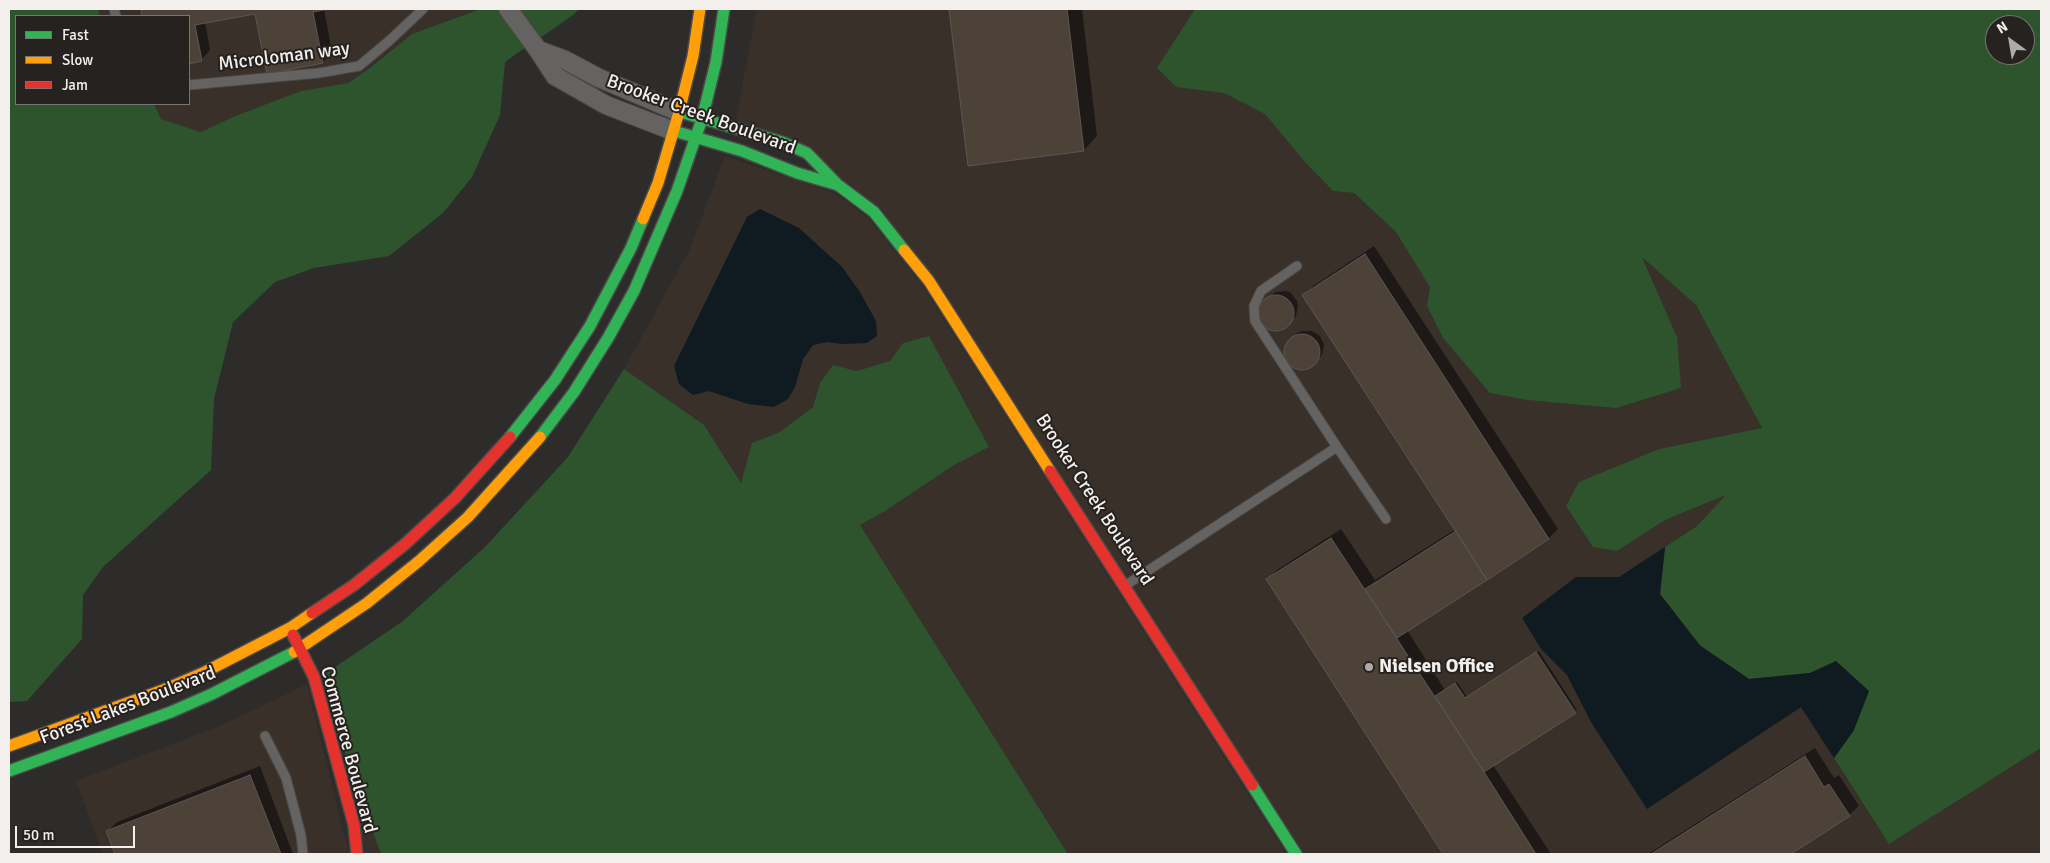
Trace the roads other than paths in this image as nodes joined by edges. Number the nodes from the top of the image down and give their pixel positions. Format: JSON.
{"nodes":[{"id":1,"x":423,"y":9,"type":"edge"},
{"id":2,"x":508,"y":9,"type":"edge"},
{"id":3,"x":700,"y":9,"type":"edge"},
{"id":4,"x":724,"y":9,"type":"edge"},
{"id":5,"x":538,"y":50,"type":"junction"},
{"id":6,"x":190,"y":85,"type":"edge"},
{"id":7,"x":680,"y":112,"type":"junction"},
{"id":8,"x":702,"y":119,"type":"junction"},
{"id":9,"x":673,"y":131,"type":"junction"},
{"id":10,"x":696,"y":138,"type":"junction"},
{"id":11,"x":838,"y":185,"type":"junction"},
{"id":12,"x":1297,"y":266,"type":"dead end"},
{"id":13,"x":1337,"y":447,"type":"junction"},
{"id":14,"x":1386,"y":519,"type":"dead end"},
{"id":15,"x":1124,"y":586,"type":"junction"},
{"id":16,"x":290,"y":628,"type":"junction"},
{"id":17,"x":300,"y":649,"type":"junction"},
{"id":18,"x":265,"y":736,"type":"dead end"},
{"id":19,"x":9,"y":746,"type":"edge"},
{"id":20,"x":9,"y":771,"type":"edge"},
{"id":21,"x":303,"y":854,"type":"edge"},
{"id":22,"x":357,"y":854,"type":"edge"},
{"id":23,"x":1296,"y":854,"type":"edge"}],
"edges":[{"from":1,"to":6,"type":"lane","name":"Microloman way"},
{"from":2,"to":5,"type":"street","name":"Brooker Creek Boulevard"},
{"from":3,"to":7,"type":"main road","name":"Forest Lakes Boulevard"},
{"from":4,"to":8,"type":"main road","name":"Forest Lakes Boulevard"},
{"from":5,"to":7,"type":"street","name":"Brooker Creek Boulevard"},
{"from":5,"to":9,"type":"street","name":"Brooker Creek Boulevard"},
{"from":7,"to":8,"type":"main road","name":"Brooker Creek Boulevard"},
{"from":7,"to":9,"type":"main road","name":"Forest Lakes Boulevard"},
{"from":8,"to":10,"type":"main road","name":"Forest Lakes Boulevard"},
{"from":8,"to":11,"type":"main road","name":"Brooker Creek Boulevard"},
{"from":9,"to":10,"type":"main road","name":"Brooker Creek Boulevard"},
{"from":9,"to":16,"type":"main road","name":"Forest Lakes Boulevard"},
{"from":10,"to":11,"type":"main road","name":"Brooker Creek Boulevard"},
{"from":10,"to":17,"type":"main road","name":"Forest Lakes Boulevard"},
{"from":11,"to":15,"type":"main road","name":"Brooker Creek Boulevard"},
{"from":12,"to":13,"type":"lane"},
{"from":13,"to":14,"type":"lane"},
{"from":13,"to":15,"type":"lane"},
{"from":15,"to":23,"type":"main road","name":"Brooker Creek Boulevard"},
{"from":16,"to":17,"type":"main road","name":"Commerce Boulevard"},
{"from":16,"to":19,"type":"main road","name":"Forest Lakes Boulevard"},
{"from":17,"to":20,"type":"main road","name":"Forest Lakes Boulevard"},
{"from":17,"to":22,"type":"main road","name":"Commerce Boulevard"},
{"from":18,"to":21,"type":"lane"}]}
